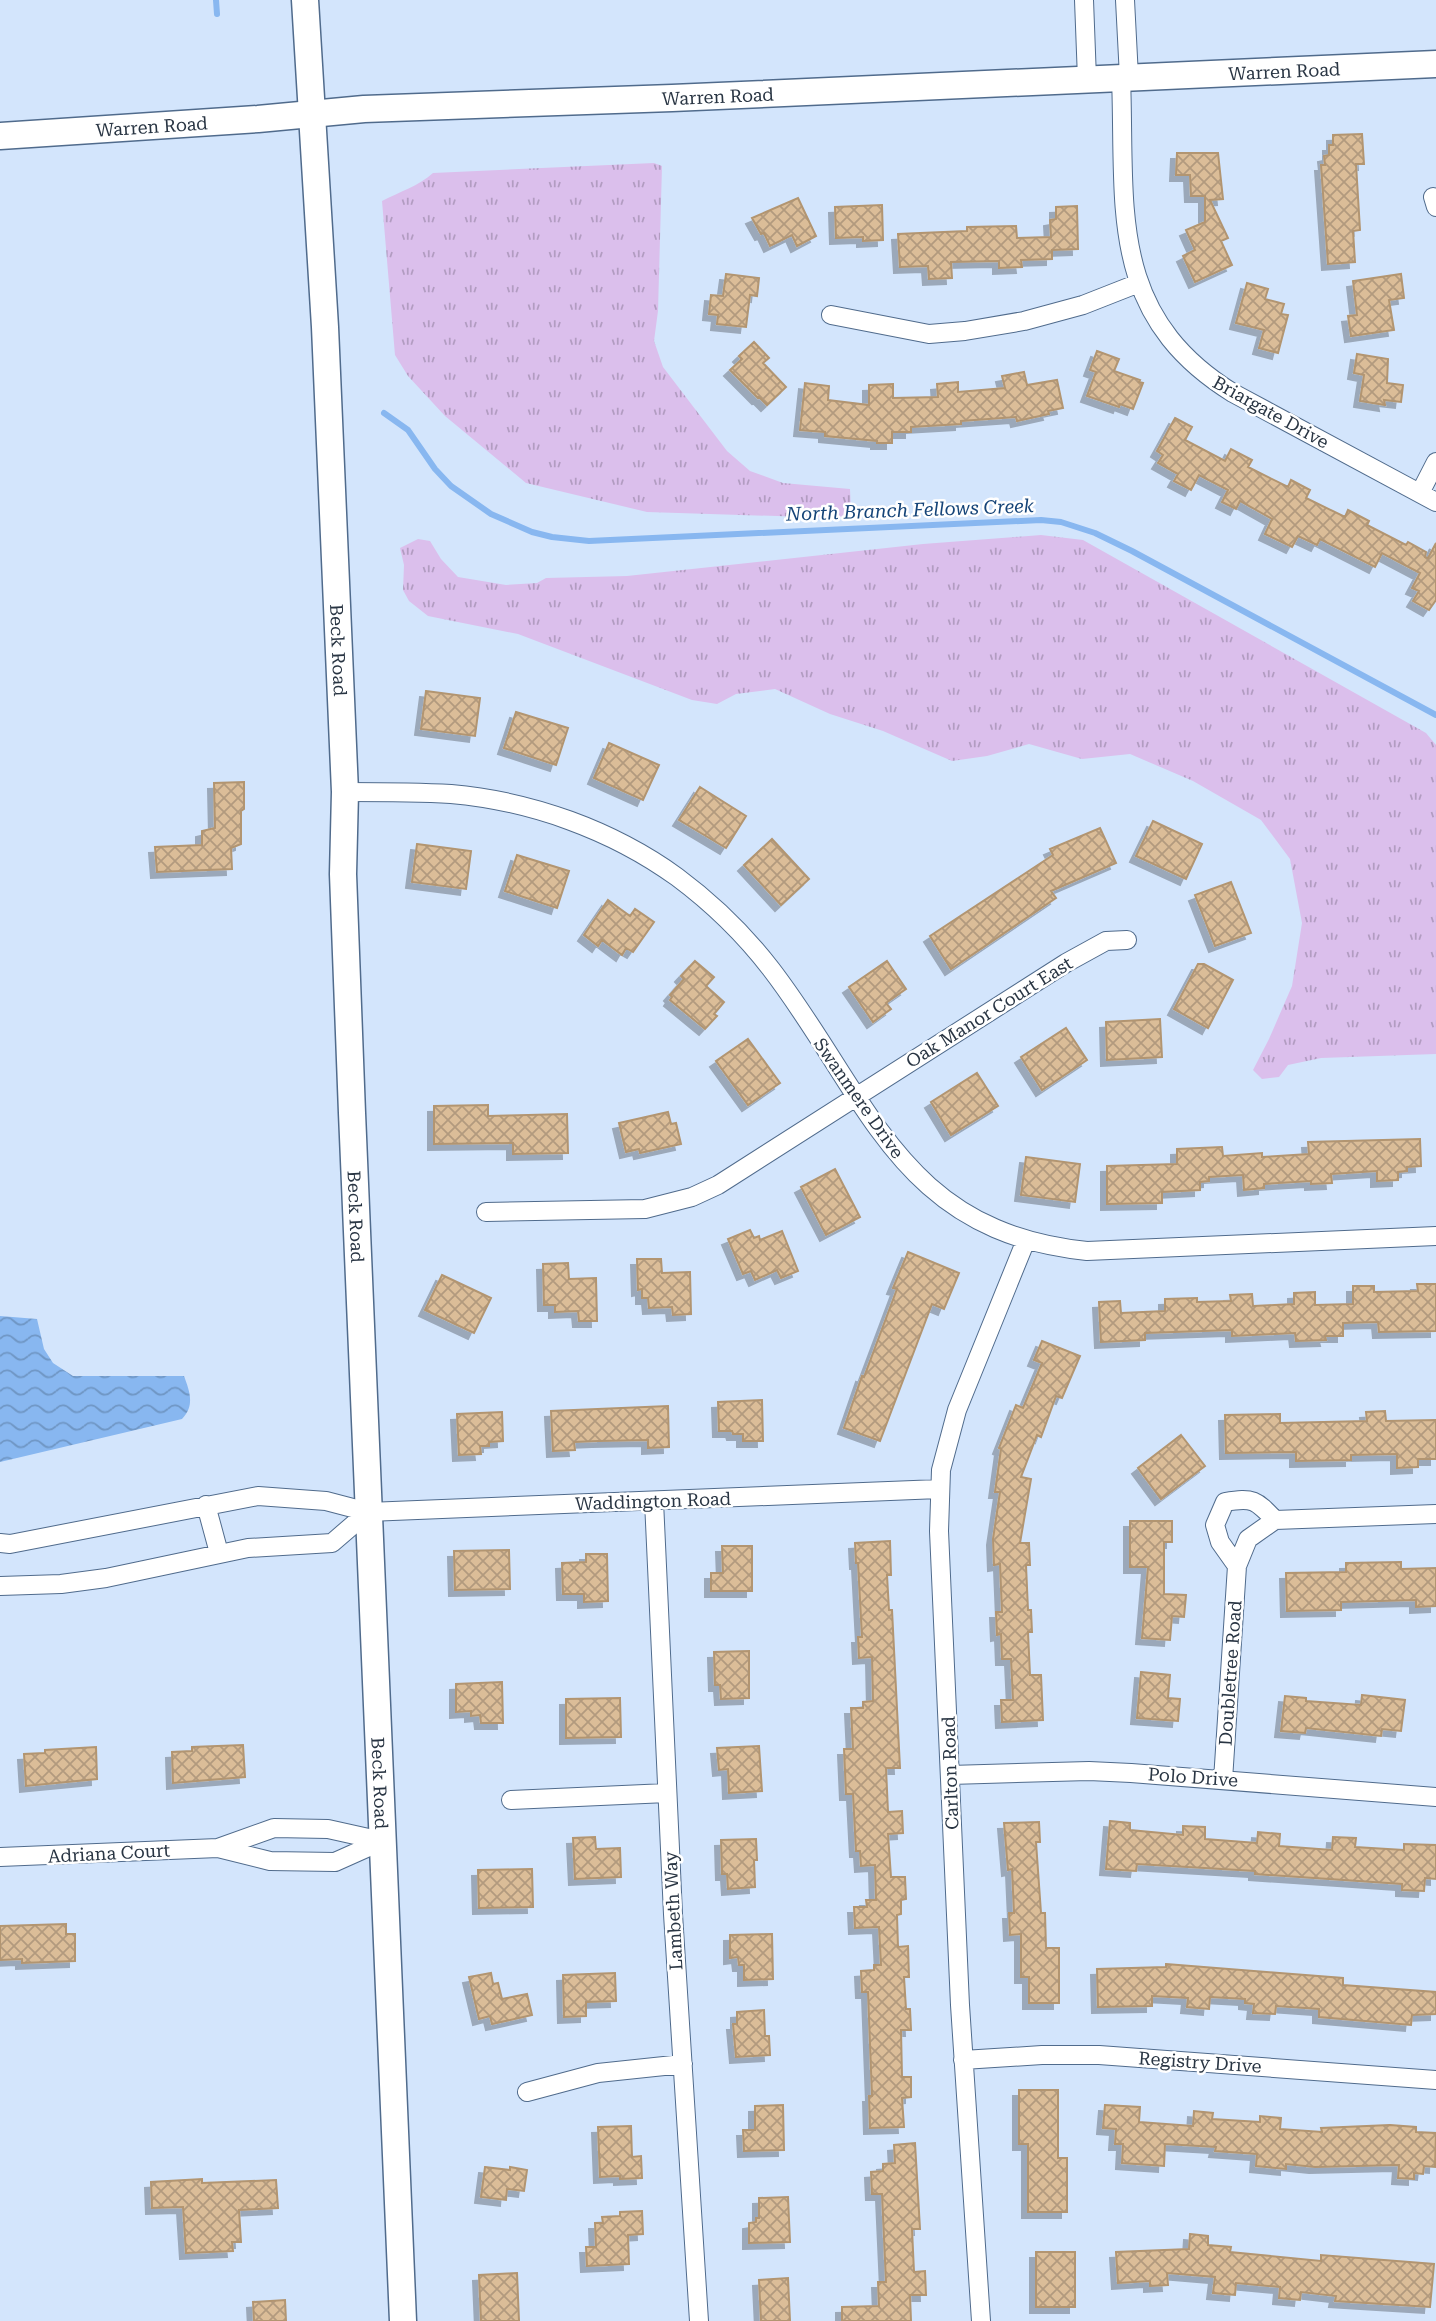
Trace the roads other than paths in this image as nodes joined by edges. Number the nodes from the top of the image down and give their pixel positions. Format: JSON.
{"nodes":[{"id":1,"x":305,"y":0,"type":"edge"},
{"id":2,"x":1084,"y":0,"type":"edge"},
{"id":3,"x":1125,"y":0,"type":"edge"},
{"id":4,"x":1436,"y":64,"type":"edge"},
{"id":5,"x":1125,"y":77,"type":"junction"},
{"id":6,"x":1087,"y":79,"type":"junction"},
{"id":7,"x":312,"y":114,"type":"junction"},
{"id":8,"x":0,"y":136,"type":"edge"},
{"id":9,"x":1139,"y":283,"type":"junction"},
{"id":10,"x":831,"y":315,"type":"dead end"},
{"id":11,"x":1436,"y":462,"type":"edge"},
{"id":12,"x":1428,"y":497,"type":"edge"},
{"id":13,"x":345,"y":792,"type":"junction"},
{"id":14,"x":1127,"y":940,"type":"dead end"},
{"id":15,"x":856,"y":1096,"type":"junction"},
{"id":16,"x":486,"y":1212,"type":"dead end"},
{"id":17,"x":1436,"y":1236,"type":"edge"},
{"id":18,"x":1026,"y":1240,"type":"junction"},
{"id":19,"x":939,"y":1489,"type":"junction"},
{"id":20,"x":654,"y":1501,"type":"junction"},
{"id":21,"x":206,"y":1505,"type":"junction"},
{"id":22,"x":368,"y":1512,"type":"junction"},
{"id":23,"x":1436,"y":1514,"type":"edge"},
{"id":24,"x":1275,"y":1520,"type":"junction"},
{"id":25,"x":0,"y":1543,"type":"edge"},
{"id":26,"x":219,"y":1553,"type":"junction"},
{"id":27,"x":1237,"y":1566,"type":"junction"},
{"id":28,"x":0,"y":1586,"type":"edge"},
{"id":29,"x":950,"y":1775,"type":"junction"},
{"id":30,"x":1223,"y":1780,"type":"junction"},
{"id":31,"x":667,"y":1793,"type":"junction"},
{"id":32,"x":1436,"y":1797,"type":"edge"},
{"id":33,"x":511,"y":1800,"type":"dead end"},
{"id":34,"x":382,"y":1841,"type":"junction"},
{"id":35,"x":218,"y":1848,"type":"junction"},
{"id":36,"x":0,"y":1857,"type":"edge"},
{"id":37,"x":963,"y":2060,"type":"junction"},
{"id":38,"x":683,"y":2064,"type":"junction"},
{"id":39,"x":1436,"y":2080,"type":"edge"},
{"id":40,"x":527,"y":2092,"type":"dead end"},
{"id":41,"x":402,"y":2321,"type":"edge"},
{"id":42,"x":699,"y":2321,"type":"edge"},
{"id":43,"x":981,"y":2321,"type":"edge"}],
"edges":[{"from":1,"to":7,"type":"main road","name":"Beck Road"},
{"from":2,"to":6,"type":"street"},
{"from":3,"to":5,"type":"street","name":"Briargate Drive"},
{"from":4,"to":5,"type":"main road","name":"Warren Road"},
{"from":5,"to":6,"type":"main road","name":"Warren Road"},
{"from":5,"to":9,"type":"street","name":"Briargate Drive"},
{"from":6,"to":7,"type":"main road","name":"Warren Road"},
{"from":7,"to":8,"type":"main road","name":"Warren Road"},
{"from":7,"to":13,"type":"main road","name":"Beck Road"},
{"from":9,"to":10,"type":"street"},
{"from":9,"to":12,"type":"street","name":"Briargate Drive"},
{"from":11,"to":12,"type":"street"},
{"from":13,"to":15,"type":"street","name":"Swanmere Drive"},
{"from":13,"to":22,"type":"main road","name":"Beck Road"},
{"from":14,"to":15,"type":"street","name":"Oak Manor Court East"},
{"from":15,"to":16,"type":"street","name":"Oak Manor Court East"},
{"from":15,"to":18,"type":"street","name":"Swanmere Drive"},
{"from":17,"to":18,"type":"street","name":"Swanmere Drive"},
{"from":18,"to":19,"type":"street","name":"Carlton Road"},
{"from":19,"to":20,"type":"street","name":"Waddington Road"},
{"from":19,"to":29,"type":"street","name":"Carlton Road"},
{"from":20,"to":22,"type":"street","name":"Waddington Road"},
{"from":20,"to":31,"type":"street","name":"Lambeth Way"},
{"from":21,"to":22,"type":"street","name":"Waddington Road"},
{"from":21,"to":25,"type":"street","name":"Waddington Road"},
{"from":21,"to":26,"type":"street"},
{"from":22,"to":26,"type":"street"},
{"from":22,"to":34,"type":"main road","name":"Beck Road"},
{"from":23,"to":24,"type":"street"},
{"from":24,"to":27,"type":"street","name":"Doubletree Road"},
{"from":24,"to":27,"type":"street"},
{"from":26,"to":28,"type":"street"},
{"from":27,"to":30,"type":"street","name":"Doubletree Road"},
{"from":29,"to":30,"type":"street","name":"Polo Drive"},
{"from":29,"to":37,"type":"street","name":"Carlton Road"},
{"from":30,"to":32,"type":"street","name":"Polo Drive"},
{"from":31,"to":33,"type":"street"},
{"from":31,"to":38,"type":"street","name":"Lambeth Way"},
{"from":34,"to":35,"type":"street","name":"Adriana Court"},
{"from":34,"to":35,"type":"street","name":"Adriana Court"},
{"from":34,"to":41,"type":"main road","name":"Beck Road"},
{"from":35,"to":36,"type":"street","name":"Adriana Court"},
{"from":37,"to":39,"type":"street","name":"Registry Drive"},
{"from":37,"to":43,"type":"street","name":"Carlton Road"},
{"from":38,"to":40,"type":"street"},
{"from":38,"to":42,"type":"street","name":"Lambeth Way"}]}
